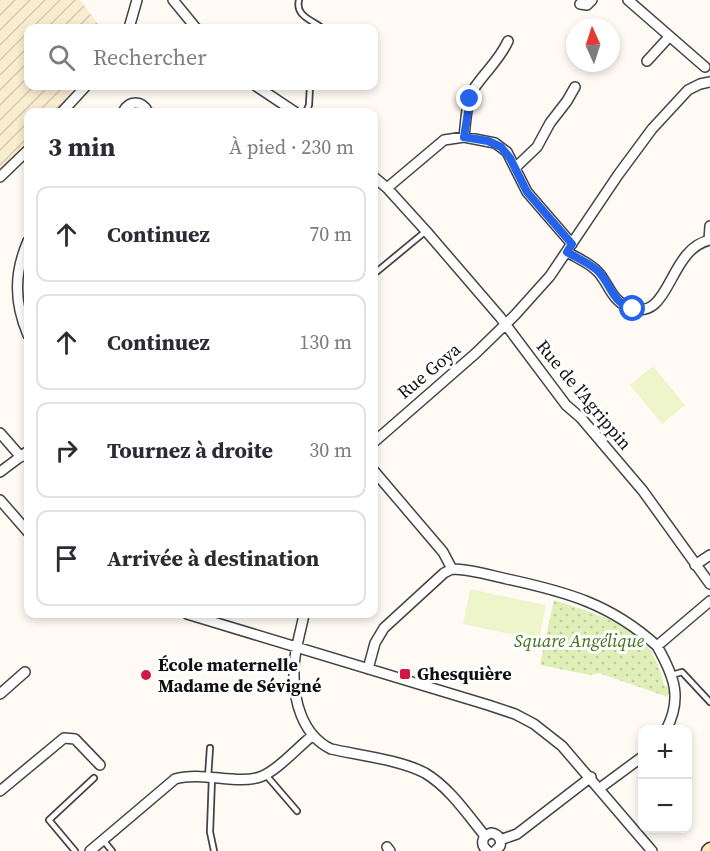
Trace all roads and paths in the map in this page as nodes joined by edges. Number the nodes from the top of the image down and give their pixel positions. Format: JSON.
{"nodes":[{"id":1,"x":137,"y":0,"type":"edge"},
{"id":2,"x":173,"y":0,"type":"edge"},
{"id":3,"x":299,"y":0,"type":"edge"},
{"id":4,"x":592,"y":0,"type":"edge"},
{"id":5,"x":628,"y":0,"type":"edge"},
{"id":6,"x":580,"y":4,"type":"dead end"},
{"id":7,"x":130,"y":24,"type":"edge"},
{"id":8,"x":193,"y":24,"type":"edge"},
{"id":9,"x":316,"y":24,"type":"edge"},
{"id":10,"x":669,"y":37,"type":"junction"},
{"id":11,"x":508,"y":41,"type":"dead end"},
{"id":12,"x":647,"y":61,"type":"dead end"},
{"id":13,"x":707,"y":64,"type":"edge"},
{"id":14,"x":708,"y":82,"type":"edge"},
{"id":15,"x":575,"y":87,"type":"dead end"},
{"id":16,"x":82,"y":90,"type":"edge"},
{"id":17,"x":262,"y":90,"type":"edge"},
{"id":18,"x":310,"y":90,"type":"edge"},
{"id":19,"x":66,"y":108,"type":"edge"},
{"id":20,"x":126,"y":108,"type":"edge"},
{"id":21,"x":145,"y":108,"type":"edge"},
{"id":22,"x":289,"y":108,"type":"edge"},
{"id":23,"x":308,"y":108,"type":"edge"},
{"id":24,"x":464,"y":137,"type":"junction"},
{"id":25,"x":24,"y":154,"type":"edge"},
{"id":26,"x":515,"y":168,"type":"junction"},
{"id":27,"x":0,"y":177,"type":"edge"},
{"id":28,"x":378,"y":180,"type":"edge"},
{"id":29,"x":387,"y":188,"type":"junction"},
{"id":30,"x":710,"y":226,"type":"edge"},
{"id":31,"x":426,"y":231,"type":"junction"},
{"id":32,"x":710,"y":240,"type":"edge"},
{"id":33,"x":570,"y":248,"type":"junction"},
{"id":34,"x":24,"y":253,"type":"edge"},
{"id":35,"x":378,"y":271,"type":"edge"},
{"id":36,"x":24,"y":322,"type":"edge"},
{"id":37,"x":505,"y":324,"type":"junction"},
{"id":38,"x":0,"y":434,"type":"edge"},
{"id":39,"x":378,"y":438,"type":"edge"},
{"id":40,"x":24,"y":453,"type":"edge"},
{"id":41,"x":24,"y":455,"type":"edge"},
{"id":42,"x":0,"y":472,"type":"edge"},
{"id":43,"x":378,"y":476,"type":"edge"},
{"id":44,"x":0,"y":500,"type":"edge"},
{"id":45,"x":24,"y":527,"type":"edge"},
{"id":46,"x":710,"y":555,"type":"edge"},
{"id":47,"x":695,"y":565,"type":"junction"},
{"id":48,"x":452,"y":569,"type":"junction"},
{"id":49,"x":710,"y":584,"type":"edge"},
{"id":50,"x":710,"y":601,"type":"edge"},
{"id":51,"x":200,"y":618,"type":"edge"},
{"id":52,"x":303,"y":618,"type":"edge"},
{"id":53,"x":657,"y":646,"type":"junction"},
{"id":54,"x":296,"y":648,"type":"junction"},
{"id":55,"x":368,"y":669,"type":"junction"},
{"id":56,"x":25,"y":672,"type":"dead end"},
{"id":57,"x":672,"y":675,"type":"junction"},
{"id":58,"x":0,"y":694,"type":"edge"},
{"id":59,"x":710,"y":702,"type":"edge"},
{"id":60,"x":668,"y":725,"type":"edge"},
{"id":61,"x":312,"y":736,"type":"junction"},
{"id":62,"x":210,"y":748,"type":"dead end"},
{"id":63,"x":638,"y":761,"type":"edge"},
{"id":64,"x":100,"y":765,"type":"dead end"},
{"id":65,"x":265,"y":774,"type":"junction"},
{"id":66,"x":210,"y":777,"type":"junction"},
{"id":67,"x":591,"y":777,"type":"junction"},
{"id":68,"x":94,"y":778,"type":"dead end"},
{"id":69,"x":600,"y":788,"type":"junction"},
{"id":70,"x":0,"y":791,"type":"edge"},
{"id":71,"x":297,"y":811,"type":"dead end"},
{"id":72,"x":485,"y":836,"type":"junction"},
{"id":73,"x":103,"y":840,"type":"junction"},
{"id":74,"x":500,"y":840,"type":"junction"},
{"id":75,"x":75,"y":851,"type":"edge"},
{"id":76,"x":90,"y":851,"type":"edge"},
{"id":77,"x":112,"y":851,"type":"edge"},
{"id":78,"x":214,"y":851,"type":"edge"},
{"id":79,"x":488,"y":851,"type":"edge"},
{"id":80,"x":495,"y":851,"type":"edge"},
{"id":81,"x":652,"y":851,"type":"edge"}],
"edges":[{"from":1,"to":7,"type":"street"},
{"from":2,"to":8,"type":"street"},
{"from":3,"to":9,"type":"lane"},
{"from":4,"to":6,"type":"street"},
{"from":5,"to":10,"type":"street"},
{"from":10,"to":12,"type":"street"},
{"from":10,"to":13,"type":"street"},
{"from":11,"to":24,"type":"street"},
{"from":13,"to":14,"type":"street"},
{"from":14,"to":33,"type":"street","name":"Rue Goya"},
{"from":15,"to":26,"type":"street"},
{"from":16,"to":19,"type":"street"},
{"from":17,"to":22,"type":"street"},
{"from":18,"to":23,"type":"lane"},
{"from":20,"to":21,"type":"street"},
{"from":24,"to":26,"type":"street"},
{"from":24,"to":29,"type":"street"},
{"from":25,"to":27,"type":"street"},
{"from":26,"to":33,"type":"street"},
{"from":28,"to":29,"type":"street","name":"Rue de l'Agrippin"},
{"from":29,"to":31,"type":"street","name":"Rue de l'Agrippin"},
{"from":30,"to":32,"type":"street"},
{"from":31,"to":35,"type":"lane"},
{"from":31,"to":37,"type":"street","name":"Rue de l'Agrippin"},
{"from":32,"to":33,"type":"street"},
{"from":33,"to":37,"type":"street","name":"Rue Goya"},
{"from":34,"to":36,"type":"street"},
{"from":37,"to":39,"type":"street","name":"Rue Goya"},
{"from":37,"to":47,"type":"street","name":"Rue de l'Agrippin"},
{"from":38,"to":40,"type":"street"},
{"from":41,"to":42,"type":"street"},
{"from":43,"to":48,"type":"street"},
{"from":44,"to":45,"type":"street"},
{"from":46,"to":47,"type":"street"},
{"from":47,"to":49,"type":"street","name":"Rue de l'Agrippin"},
{"from":48,"to":53,"type":"street"},
{"from":48,"to":55,"type":"street"},
{"from":50,"to":53,"type":"street"},
{"from":51,"to":54,"type":"street"},
{"from":52,"to":54,"type":"street"},
{"from":53,"to":57,"type":"street"},
{"from":54,"to":55,"type":"street"},
{"from":54,"to":61,"type":"street"},
{"from":55,"to":67,"type":"street"},
{"from":56,"to":58,"type":"street"},
{"from":57,"to":59,"type":"lane"},
{"from":57,"to":60,"type":"street"},
{"from":61,"to":65,"type":"street"},
{"from":61,"to":72,"type":"street"},
{"from":62,"to":66,"type":"lane"},
{"from":63,"to":69,"type":"street"},
{"from":64,"to":70,"type":"street"},
{"from":65,"to":66,"type":"street"},
{"from":65,"to":71,"type":"lane"},
{"from":66,"to":73,"type":"street"},
{"from":66,"to":78,"type":"lane"},
{"from":67,"to":69,"type":"street"},
{"from":67,"to":74,"type":"street"},
{"from":68,"to":75,"type":"lane"},
{"from":69,"to":81,"type":"street"},
{"from":72,"to":74,"type":"street"},
{"from":72,"to":79,"type":"street"},
{"from":73,"to":76,"type":"street"},
{"from":73,"to":77,"type":"lane"},
{"from":74,"to":80,"type":"street"}]}
